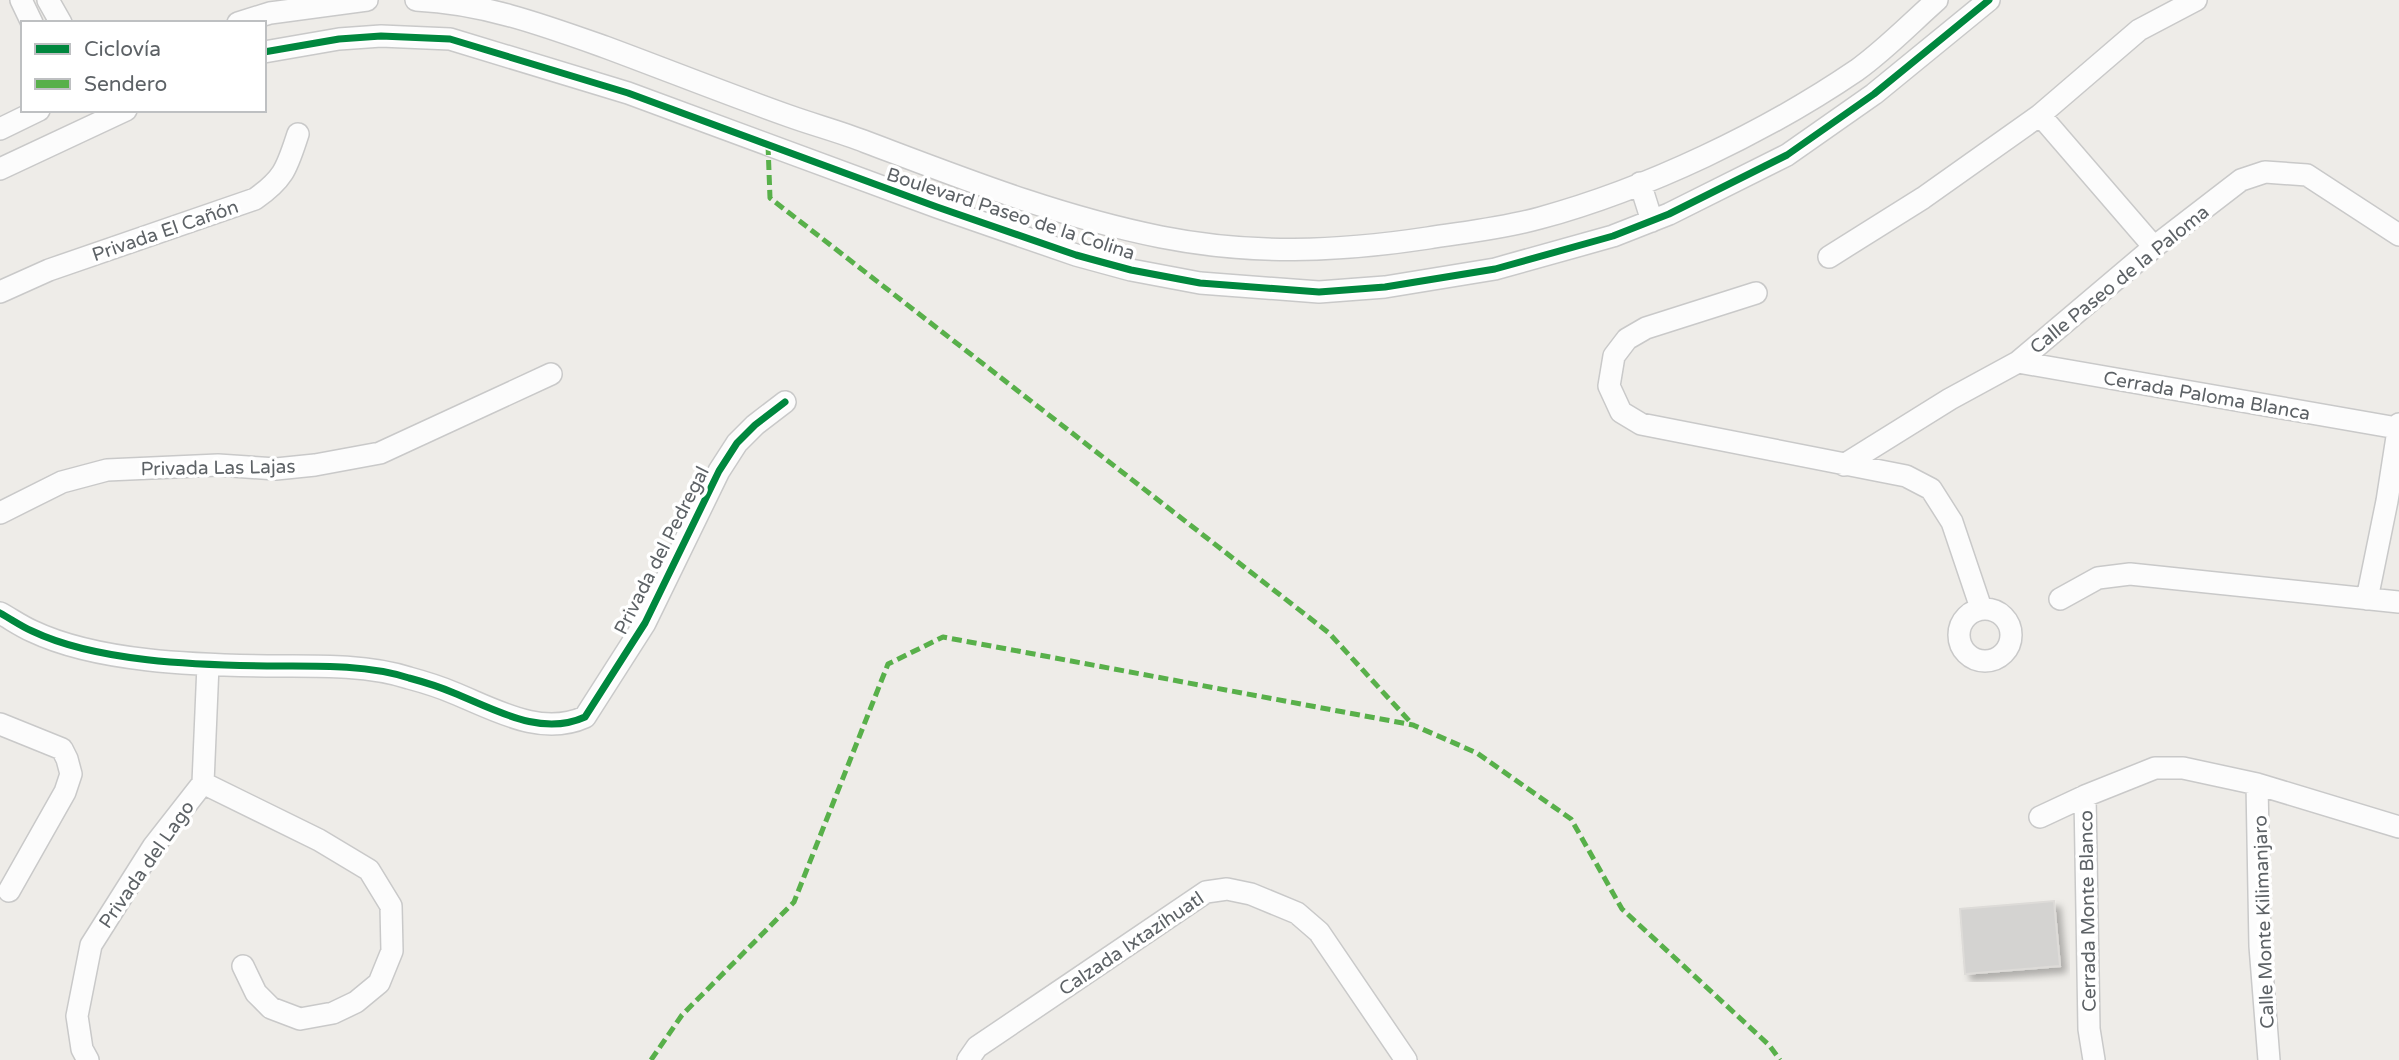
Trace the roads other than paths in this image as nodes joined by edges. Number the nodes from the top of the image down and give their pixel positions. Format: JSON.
{"nodes":[{"id":1,"x":21,"y":0,"type":"edge"},
{"id":2,"x":48,"y":0,"type":"edge"},
{"id":3,"x":368,"y":0,"type":"edge"},
{"id":4,"x":416,"y":0,"type":"edge"},
{"id":5,"x":1937,"y":0,"type":"edge"},
{"id":6,"x":1989,"y":0,"type":"edge"},
{"id":7,"x":2196,"y":0,"type":"edge"},
{"id":8,"x":31,"y":21,"type":"edge"},
{"id":9,"x":60,"y":21,"type":"edge"},
{"id":10,"x":244,"y":21,"type":"edge"},
{"id":11,"x":266,"y":52,"type":"edge"},
{"id":12,"x":35,"y":112,"type":"edge"},
{"id":13,"x":115,"y":113,"type":"edge"},
{"id":14,"x":2040,"y":115,"type":"junction"},
{"id":15,"x":79,"y":120,"type":"edge"},
{"id":16,"x":0,"y":129,"type":"edge"},
{"id":17,"x":298,"y":134,"type":"dead end"},
{"id":18,"x":0,"y":169,"type":"edge"},
{"id":19,"x":1640,"y":183,"type":"junction"},
{"id":20,"x":1653,"y":220,"type":"junction"},
{"id":21,"x":2399,"y":235,"type":"edge"},
{"id":22,"x":2154,"y":247,"type":"junction"},
{"id":23,"x":1829,"y":257,"type":"dead end"},
{"id":24,"x":0,"y":292,"type":"edge"},
{"id":25,"x":1756,"y":293,"type":"dead end"},
{"id":26,"x":2018,"y":362,"type":"junction"},
{"id":27,"x":551,"y":374,"type":"dead end"},
{"id":28,"x":785,"y":402,"type":"dead end"},
{"id":29,"x":2398,"y":426,"type":"edge"},
{"id":30,"x":1844,"y":466,"type":"junction"},
{"id":31,"x":0,"y":513,"type":"edge"},
{"id":32,"x":2060,"y":599,"type":"dead end"},
{"id":33,"x":2367,"y":599,"type":"junction"},
{"id":34,"x":2399,"y":603,"type":"edge"},
{"id":35,"x":1980,"y":608,"type":"dead end"},
{"id":36,"x":0,"y":613,"type":"edge"},
{"id":37,"x":208,"y":665,"type":"junction"},
{"id":38,"x":0,"y":724,"type":"edge"},
{"id":39,"x":203,"y":783,"type":"junction"},
{"id":40,"x":2257,"y":784,"type":"junction"},
{"id":41,"x":2085,"y":796,"type":"junction"},
{"id":42,"x":2040,"y":817,"type":"dead end"},
{"id":43,"x":2399,"y":827,"type":"edge"},
{"id":44,"x":9,"y":891,"type":"dead end"},
{"id":45,"x":243,"y":966,"type":"dead end"},
{"id":46,"x":88,"y":1060,"type":"edge"},
{"id":47,"x":968,"y":1060,"type":"edge"},
{"id":48,"x":1406,"y":1060,"type":"edge"},
{"id":49,"x":2094,"y":1060,"type":"edge"},
{"id":50,"x":2269,"y":1060,"type":"edge"}],
"edges":[{"from":1,"to":8,"type":"street"},
{"from":2,"to":9,"type":"street"},
{"from":3,"to":10,"type":"street"},
{"from":4,"to":19,"type":"street","name":"Boulevard Paseo de la Colina"},
{"from":5,"to":19,"type":"street","name":"Boulevard Paseo de la Colina"},
{"from":6,"to":20,"type":"street","name":"Boulevard Paseo de la Colina"},
{"from":7,"to":14,"type":"street"},
{"from":11,"to":20,"type":"street","name":"Boulevard Paseo de la Colina"},
{"from":12,"to":16,"type":"street"},
{"from":13,"to":15,"type":"street"},
{"from":14,"to":22,"type":"street"},
{"from":14,"to":23,"type":"street"},
{"from":15,"to":18,"type":"street"},
{"from":17,"to":24,"type":"street","name":"Privada El Cañón"},
{"from":19,"to":20,"type":"street"},
{"from":21,"to":22,"type":"street","name":"Calle Paseo de la Paloma"},
{"from":22,"to":26,"type":"street","name":"Calle Paseo de la Paloma"},
{"from":25,"to":30,"type":"street"},
{"from":26,"to":29,"type":"street","name":"Cerrada Paloma Blanca"},
{"from":26,"to":30,"type":"street","name":"Calle Paseo de la Paloma"},
{"from":27,"to":31,"type":"street","name":"Privada Las Lajas"},
{"from":28,"to":37,"type":"street","name":"Privada del Pedregal"},
{"from":29,"to":33,"type":"street","name":"Cerrada Paloma Blanca"},
{"from":30,"to":35,"type":"street"},
{"from":32,"to":33,"type":"street"},
{"from":33,"to":34,"type":"street"},
{"from":36,"to":37,"type":"street","name":"Privada del Pedregal"},
{"from":37,"to":39,"type":"street","name":"Privada del Lago"},
{"from":38,"to":44,"type":"street"},
{"from":39,"to":45,"type":"street"},
{"from":39,"to":46,"type":"street","name":"Privada del Lago"},
{"from":40,"to":41,"type":"street","name":"Cerrada Monte Blanco"},
{"from":40,"to":43,"type":"street","name":"Cerrada Monte Blanco"},
{"from":40,"to":50,"type":"street","name":"Calle Monte Kilimanjaro"},
{"from":41,"to":42,"type":"street"},
{"from":41,"to":49,"type":"street","name":"Cerrada Monte Blanco"},
{"from":47,"to":48,"type":"street","name":"Calzada Ixtazíhuatl"}]}
